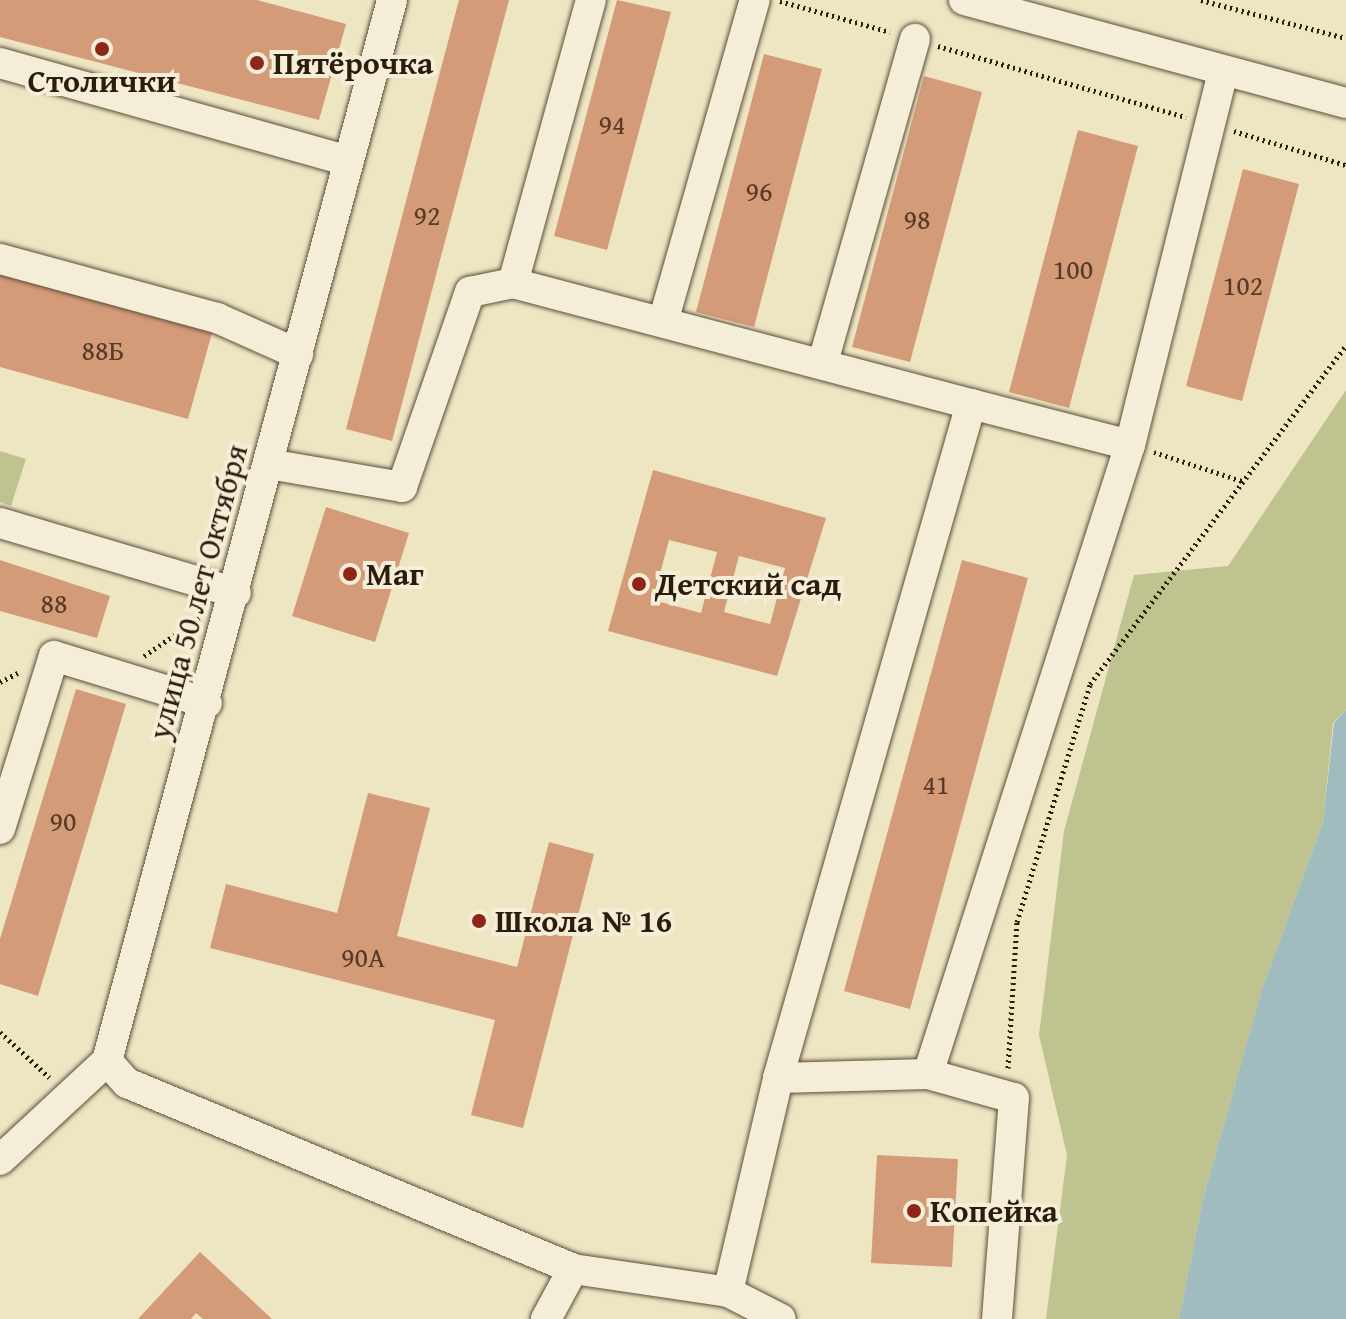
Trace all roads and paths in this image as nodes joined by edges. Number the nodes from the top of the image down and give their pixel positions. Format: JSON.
{"nodes":[{"id":1,"x":392,"y":0,"type":"edge"},
{"id":2,"x":591,"y":0,"type":"edge"},
{"id":3,"x":755,"y":0,"type":"edge"},
{"id":4,"x":775,"y":0,"type":"edge"},
{"id":5,"x":964,"y":0,"type":"edge"},
{"id":6,"x":1201,"y":0,"type":"edge"},
{"id":7,"x":1346,"y":38,"type":"edge"},
{"id":8,"x":915,"y":39,"type":"junction"},
{"id":9,"x":0,"y":63,"type":"edge"},
{"id":10,"x":1223,"y":72,"type":"junction"},
{"id":11,"x":1346,"y":103,"type":"edge"},
{"id":12,"x":1210,"y":123,"type":"junction"},
{"id":13,"x":349,"y":161,"type":"junction"},
{"id":14,"x":1346,"y":165,"type":"edge"},
{"id":15,"x":0,"y":259,"type":"edge"},
{"id":16,"x":513,"y":283,"type":"junction"},
{"id":17,"x":663,"y":322,"type":"junction"},
{"id":18,"x":1346,"y":346,"type":"edge"},
{"id":19,"x":298,"y":354,"type":"junction"},
{"id":20,"x":823,"y":362,"type":"junction"},
{"id":21,"x":971,"y":404,"type":"junction"},
{"id":22,"x":1130,"y":445,"type":"junction"},
{"id":23,"x":269,"y":464,"type":"junction"},
{"id":24,"x":1242,"y":481,"type":"junction"},
{"id":25,"x":0,"y":523,"type":"edge"},
{"id":26,"x":236,"y":593,"type":"junction"},
{"id":27,"x":116,"y":675,"type":"junction"},
{"id":28,"x":207,"y":703,"type":"junction"},
{"id":29,"x":0,"y":829,"type":"edge"},
{"id":30,"x":0,"y":1032,"type":"edge"},
{"id":31,"x":107,"y":1061,"type":"junction"},
{"id":32,"x":928,"y":1074,"type":"junction"},
{"id":33,"x":778,"y":1078,"type":"junction"},
{"id":34,"x":68,"y":1094,"type":"junction"},
{"id":35,"x":1007,"y":1096,"type":"junction"},
{"id":36,"x":0,"y":1160,"type":"edge"},
{"id":37,"x":573,"y":1269,"type":"junction"},
{"id":38,"x":728,"y":1292,"type":"junction"},
{"id":39,"x":546,"y":1319,"type":"edge"},
{"id":40,"x":781,"y":1319,"type":"edge"},
{"id":41,"x":997,"y":1319,"type":"edge"}],
"edges":[{"from":1,"to":13,"type":"street","name":"улица 50 лет Октября"},
{"from":2,"to":16,"type":"street"},
{"from":3,"to":17,"type":"street"},
{"from":4,"to":8,"type":"path"},
{"from":5,"to":10,"type":"street"},
{"from":6,"to":7,"type":"path"},
{"from":8,"to":12,"type":"path"},
{"from":8,"to":20,"type":"street"},
{"from":9,"to":13,"type":"street"},
{"from":10,"to":11,"type":"street"},
{"from":10,"to":12,"type":"street"},
{"from":12,"to":14,"type":"path"},
{"from":12,"to":22,"type":"street"},
{"from":13,"to":19,"type":"street","name":"улица 50 лет Октября"},
{"from":15,"to":19,"type":"street"},
{"from":16,"to":17,"type":"street"},
{"from":16,"to":23,"type":"street"},
{"from":17,"to":20,"type":"street"},
{"from":18,"to":24,"type":"path"},
{"from":19,"to":23,"type":"street","name":"улица 50 лет Октября"},
{"from":20,"to":21,"type":"street"},
{"from":21,"to":22,"type":"street"},
{"from":21,"to":33,"type":"street"},
{"from":22,"to":24,"type":"path"},
{"from":22,"to":32,"type":"street"},
{"from":23,"to":26,"type":"street","name":"улица 50 лет Октября"},
{"from":24,"to":35,"type":"path"},
{"from":25,"to":26,"type":"street"},
{"from":26,"to":27,"type":"path"},
{"from":26,"to":28,"type":"street","name":"улица 50 лет Октября"},
{"from":27,"to":28,"type":"street"},
{"from":27,"to":29,"type":"street"},
{"from":28,"to":31,"type":"street","name":"улица 50 лет Октября"},
{"from":30,"to":34,"type":"path"},
{"from":31,"to":34,"type":"street"},
{"from":31,"to":37,"type":"street"},
{"from":32,"to":33,"type":"street"},
{"from":32,"to":35,"type":"street"},
{"from":33,"to":38,"type":"street"},
{"from":34,"to":36,"type":"street"},
{"from":35,"to":41,"type":"street"},
{"from":37,"to":38,"type":"street"},
{"from":37,"to":39,"type":"street"},
{"from":38,"to":40,"type":"street"}]}
